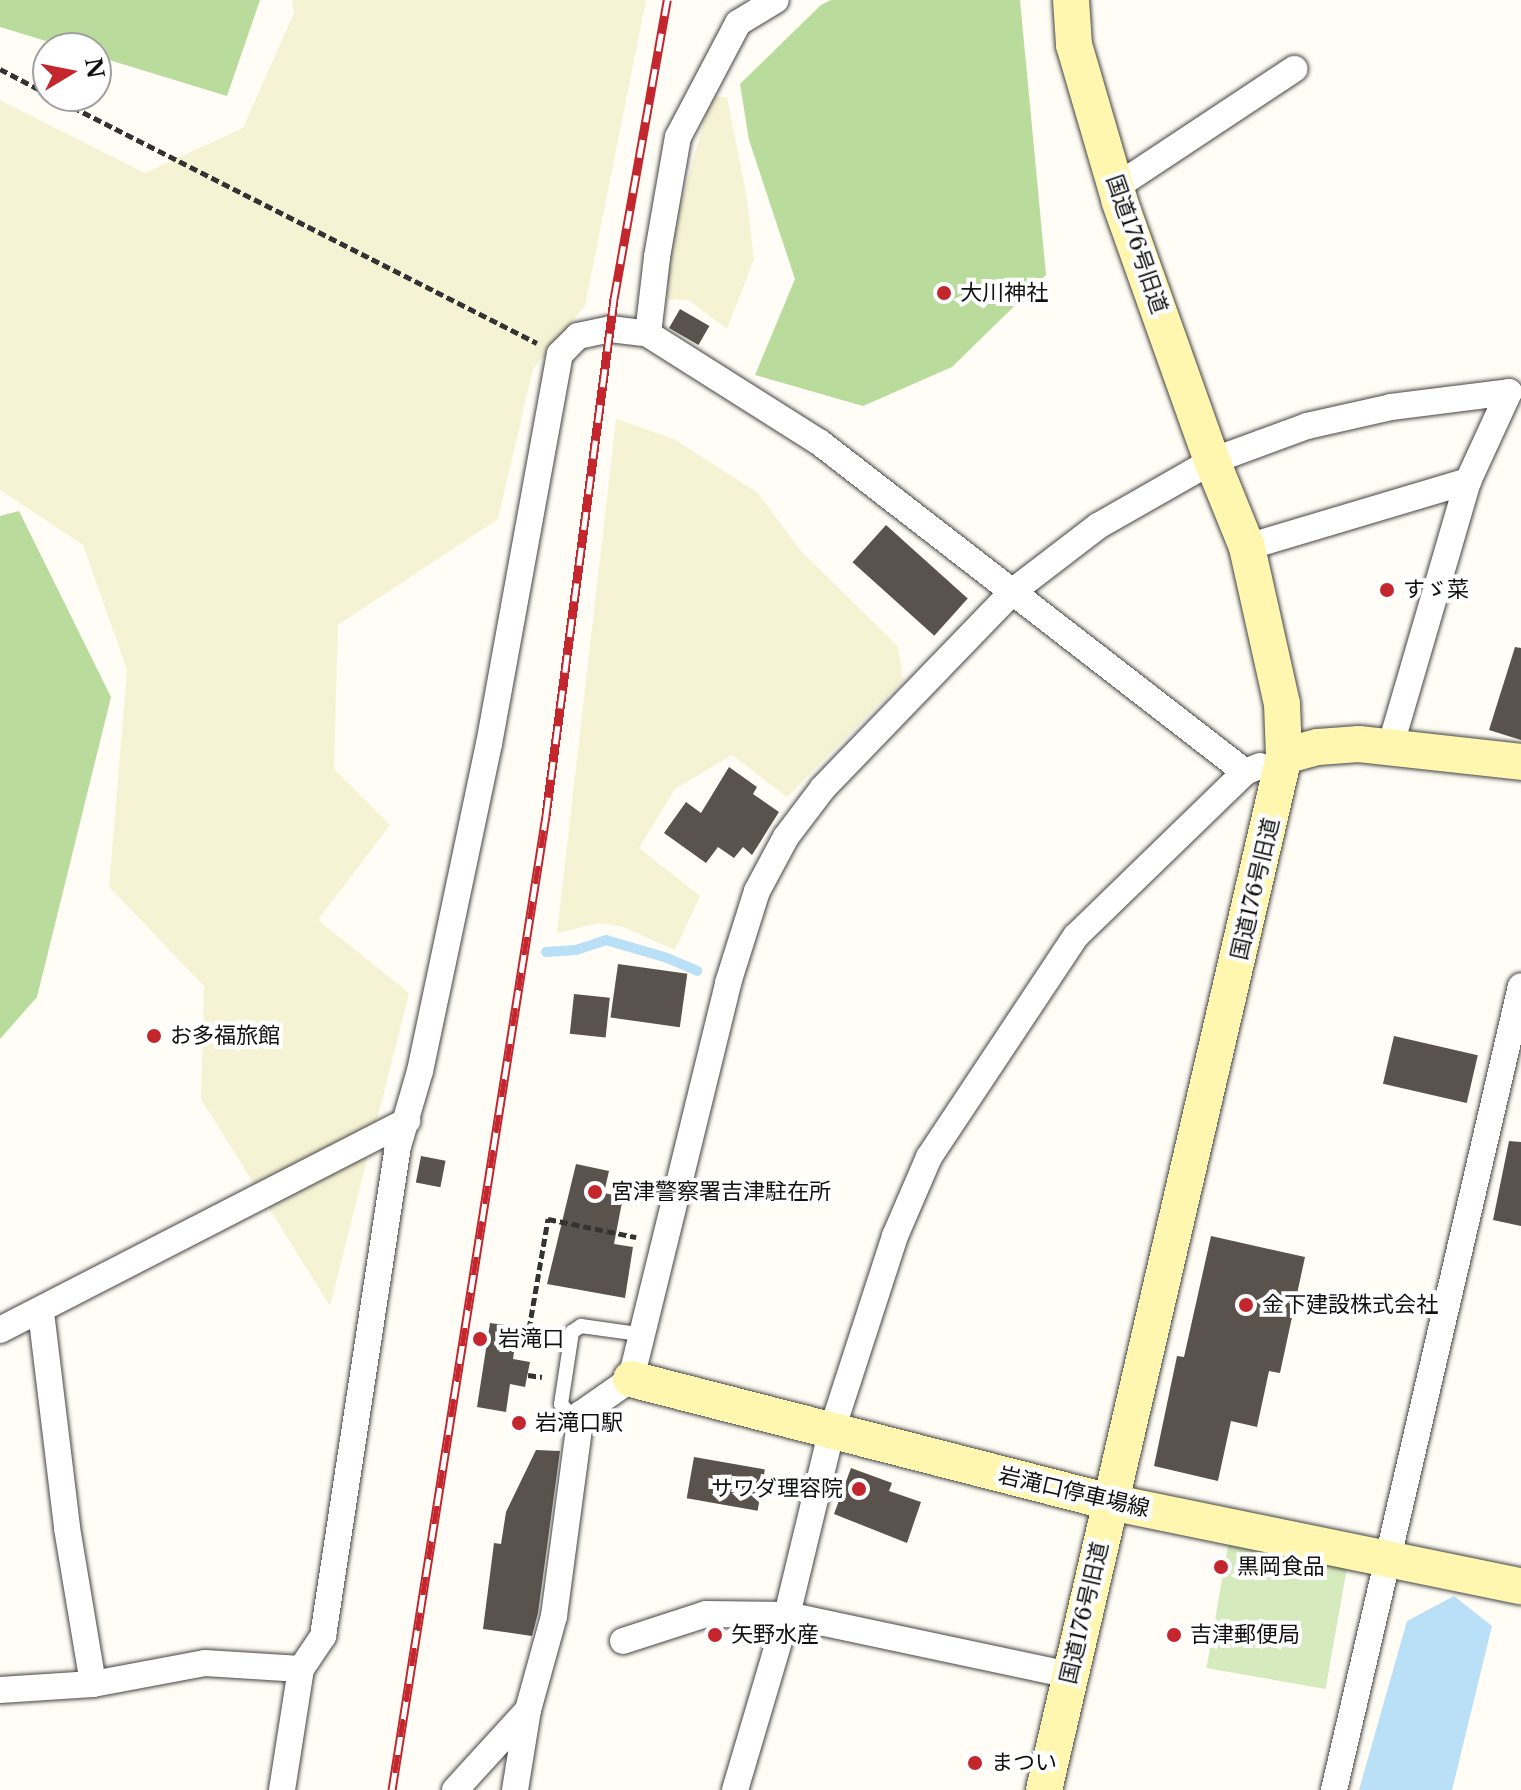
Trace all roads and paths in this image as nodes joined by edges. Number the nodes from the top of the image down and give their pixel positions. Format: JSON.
{"nodes":[{"id":1,"x":776,"y":0,"type":"edge"},
{"id":2,"x":1071,"y":0,"type":"edge"},
{"id":3,"x":0,"y":69,"type":"edge"},
{"id":4,"x":1294,"y":69,"type":"dead end"},
{"id":5,"x":32,"y":86,"type":"edge"},
{"id":6,"x":83,"y":112,"type":"edge"},
{"id":7,"x":1116,"y":187,"type":"junction"},
{"id":8,"x":648,"y":334,"type":"junction"},
{"id":9,"x":560,"y":354,"type":"junction"},
{"id":10,"x":1515,"y":394,"type":"edge"},
{"id":11,"x":1212,"y":461,"type":"junction"},
{"id":12,"x":1468,"y":481,"type":"junction"},
{"id":13,"x":1247,"y":547,"type":"junction"},
{"id":14,"x":1012,"y":592,"type":"junction"},
{"id":15,"x":1391,"y":745,"type":"junction"},
{"id":16,"x":1284,"y":756,"type":"junction"},
{"id":17,"x":1521,"y":762,"type":"edge"},
{"id":18,"x":1245,"y":772,"type":"junction"},
{"id":19,"x":1521,"y":986,"type":"edge"},
{"id":20,"x":407,"y":1121,"type":"junction"},
{"id":21,"x":664,"y":1243,"type":"junction"},
{"id":22,"x":41,"y":1312,"type":"junction"},
{"id":23,"x":0,"y":1330,"type":"edge"},
{"id":24,"x":639,"y":1334,"type":"junction"},
{"id":25,"x":548,"y":1348,"type":"dead end"},
{"id":26,"x":546,"y":1362,"type":"dead end"},
{"id":27,"x":631,"y":1379,"type":"junction"},
{"id":28,"x":542,"y":1391,"type":"dead end"},
{"id":29,"x":581,"y":1414,"type":"junction"},
{"id":30,"x":831,"y":1433,"type":"junction"},
{"id":31,"x":1110,"y":1502,"type":"junction"},
{"id":32,"x":1386,"y":1557,"type":"junction"},
{"id":33,"x":1521,"y":1586,"type":"edge"},
{"id":34,"x":787,"y":1615,"type":"junction"},
{"id":35,"x":623,"y":1641,"type":"dead end"},
{"id":36,"x":301,"y":1669,"type":"junction"},
{"id":37,"x":1070,"y":1675,"type":"junction"},
{"id":38,"x":93,"y":1684,"type":"junction"},
{"id":39,"x":0,"y":1690,"type":"edge"},
{"id":40,"x":528,"y":1710,"type":"junction"},
{"id":41,"x":282,"y":1790,"type":"edge"},
{"id":42,"x":455,"y":1790,"type":"edge"},
{"id":43,"x":515,"y":1790,"type":"edge"},
{"id":44,"x":735,"y":1790,"type":"edge"},
{"id":45,"x":1044,"y":1790,"type":"edge"},
{"id":46,"x":1334,"y":1790,"type":"edge"}],
"edges":[{"from":1,"to":8,"type":"street"},
{"from":2,"to":7,"type":"street","name":"国道176号旧道"},
{"from":3,"to":5,"type":"path"},
{"from":4,"to":7,"type":"street"},
{"from":6,"to":9,"type":"path"},
{"from":7,"to":11,"type":"street","name":"国道176号旧道"},
{"from":8,"to":9,"type":"street"},
{"from":8,"to":14,"type":"street"},
{"from":9,"to":20,"type":"street"},
{"from":10,"to":11,"type":"street"},
{"from":10,"to":12,"type":"street"},
{"from":11,"to":13,"type":"street","name":"国道176号旧道"},
{"from":11,"to":14,"type":"street"},
{"from":12,"to":13,"type":"street"},
{"from":12,"to":15,"type":"street"},
{"from":13,"to":16,"type":"street","name":"国道176号旧道"},
{"from":14,"to":18,"type":"street"},
{"from":14,"to":21,"type":"street"},
{"from":15,"to":16,"type":"street"},
{"from":15,"to":17,"type":"street"},
{"from":16,"to":18,"type":"street"},
{"from":16,"to":31,"type":"street","name":"国道176号旧道"},
{"from":18,"to":30,"type":"street"},
{"from":19,"to":32,"type":"street"},
{"from":20,"to":22,"type":"street"},
{"from":20,"to":36,"type":"street"},
{"from":21,"to":24,"type":"street"},
{"from":21,"to":25,"type":"path"},
{"from":22,"to":23,"type":"street"},
{"from":22,"to":38,"type":"street"},
{"from":24,"to":27,"type":"street"},
{"from":24,"to":29,"type":"lane"},
{"from":26,"to":28,"type":"path"},
{"from":27,"to":29,"type":"street"},
{"from":27,"to":30,"type":"street","name":"岩滝口停車場線"},
{"from":29,"to":40,"type":"street"},
{"from":30,"to":31,"type":"street","name":"岩滝口停車場線"},
{"from":30,"to":34,"type":"street"},
{"from":31,"to":32,"type":"street","name":"岩滝口停車場線"},
{"from":31,"to":37,"type":"street","name":"国道176号旧道"},
{"from":32,"to":33,"type":"street","name":"岩滝口停車場線"},
{"from":32,"to":46,"type":"street"},
{"from":34,"to":35,"type":"street"},
{"from":34,"to":37,"type":"street"},
{"from":34,"to":44,"type":"street"},
{"from":36,"to":38,"type":"street"},
{"from":36,"to":41,"type":"street"},
{"from":37,"to":45,"type":"street","name":"国道176号旧道"},
{"from":38,"to":39,"type":"street"},
{"from":40,"to":42,"type":"street"},
{"from":40,"to":43,"type":"street"}]}
